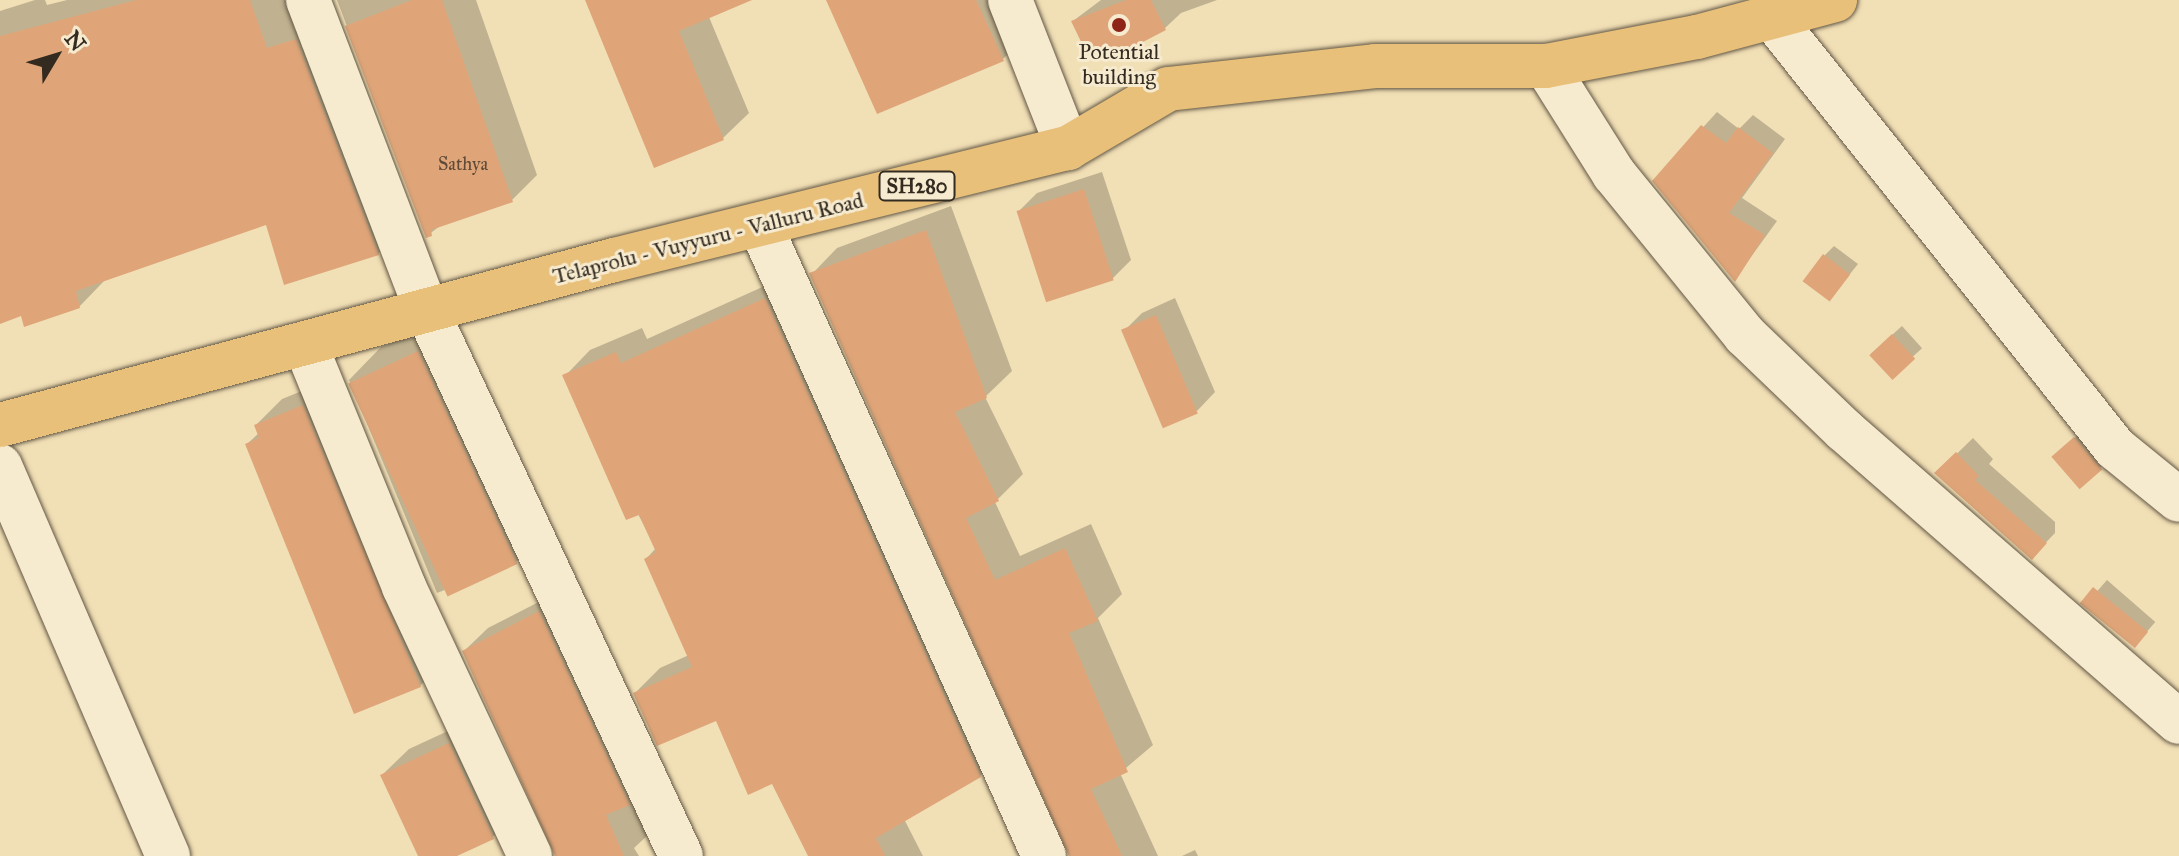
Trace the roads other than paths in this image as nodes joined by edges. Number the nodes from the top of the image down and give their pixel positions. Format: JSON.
{"nodes":[{"id":1,"x":308,"y":0,"type":"edge"},
{"id":2,"x":1010,"y":0,"type":"edge"},
{"id":3,"x":1835,"y":0,"type":"edge"},
{"id":4,"x":1770,"y":15,"type":"junction"},
{"id":5,"x":1546,"y":66,"type":"junction"},
{"id":6,"x":1068,"y":148,"type":"junction"},
{"id":7,"x":760,"y":225,"type":"junction"},
{"id":8,"x":427,"y":311,"type":"junction"},
{"id":9,"x":305,"y":344,"type":"junction"},
{"id":10,"x":0,"y":425,"type":"edge"},
{"id":11,"x":0,"y":466,"type":"edge"},
{"id":12,"x":2179,"y":500,"type":"edge"},
{"id":13,"x":2179,"y":722,"type":"edge"},
{"id":14,"x":168,"y":856,"type":"edge"},
{"id":15,"x":530,"y":856,"type":"edge"},
{"id":16,"x":681,"y":856,"type":"edge"},
{"id":17,"x":1044,"y":856,"type":"edge"}],
"edges":[{"from":1,"to":8,"type":"street"},
{"from":2,"to":6,"type":"street"},
{"from":3,"to":4,"type":"main road","name":"Telaprolu - Vuyyuru - Valluru Road","number":"SH280"},
{"from":4,"to":5,"type":"main road","name":"Telaprolu - Vuyyuru - Valluru Road","number":"SH280"},
{"from":4,"to":12,"type":"street"},
{"from":5,"to":6,"type":"main road","name":"Telaprolu - Vuyyuru - Valluru Road","number":"SH280"},
{"from":5,"to":13,"type":"street"},
{"from":6,"to":7,"type":"main road","name":"Telaprolu - Vuyyuru - Valluru Road","number":"SH280"},
{"from":7,"to":8,"type":"main road","name":"Telaprolu - Vuyyuru - Valluru Road","number":"SH280"},
{"from":7,"to":17,"type":"street"},
{"from":8,"to":9,"type":"main road","name":"Telaprolu - Vuyyuru - Valluru Road","number":"SH280"},
{"from":8,"to":16,"type":"street"},
{"from":9,"to":10,"type":"main road","name":"Telaprolu - Vuyyuru - Valluru Road","number":"SH280"},
{"from":9,"to":15,"type":"street"},
{"from":11,"to":14,"type":"street"}]}
